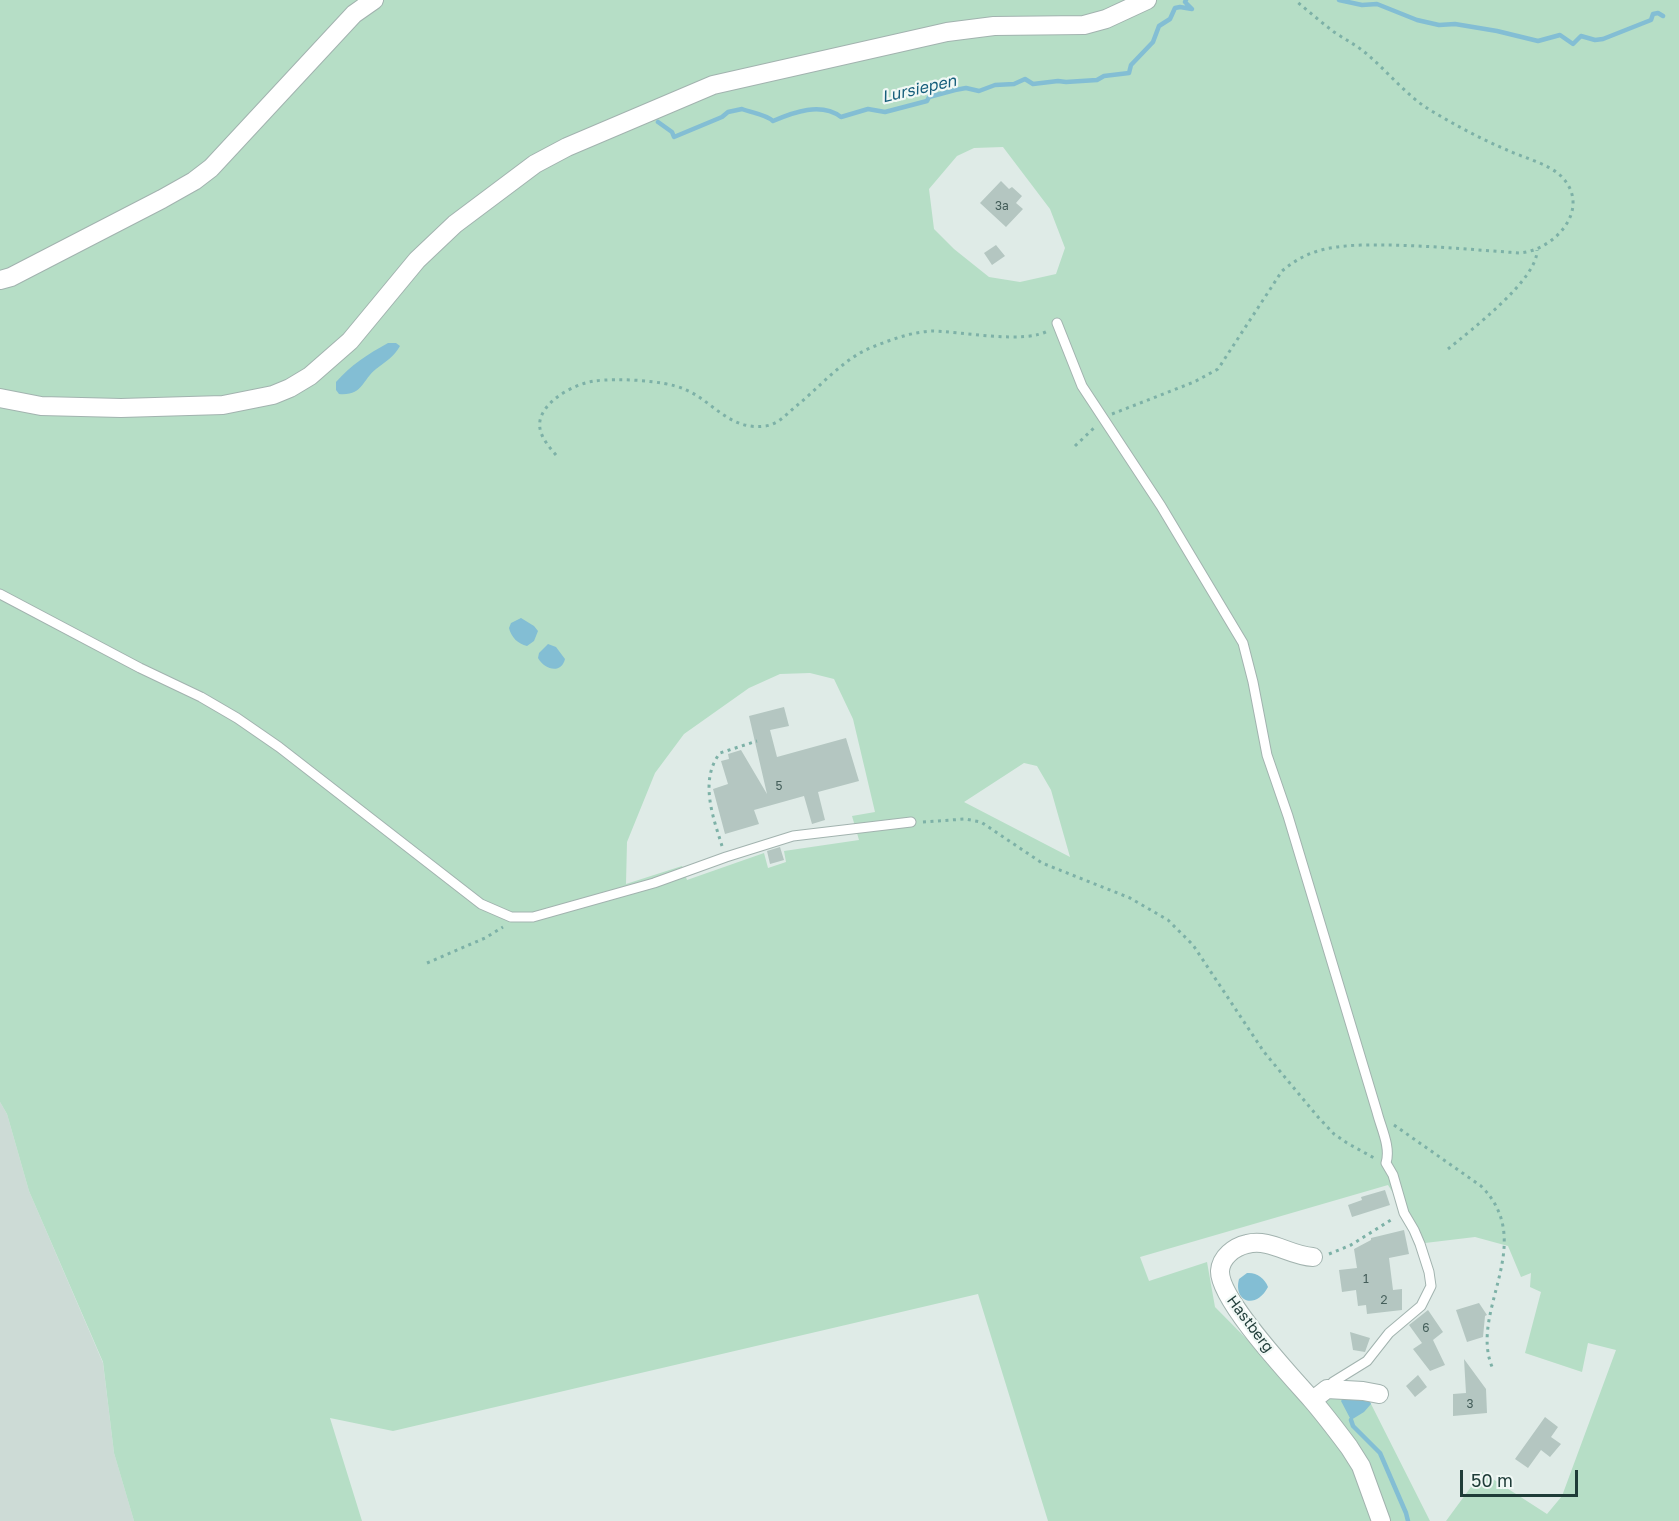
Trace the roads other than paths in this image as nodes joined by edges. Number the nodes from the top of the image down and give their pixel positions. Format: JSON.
{"nodes":[{"id":1,"x":374,"y":0,"type":"edge"},
{"id":2,"x":1147,"y":0,"type":"edge"},
{"id":3,"x":0,"y":280,"type":"edge"},
{"id":4,"x":1057,"y":323,"type":"road end"},
{"id":5,"x":0,"y":398,"type":"edge"},
{"id":6,"x":0,"y":594,"type":"edge"},
{"id":7,"x":912,"y":822,"type":"road end"},
{"id":8,"x":1313,"y":1257,"type":"dead end"},
{"id":9,"x":1379,"y":1394,"type":"dead end"},
{"id":10,"x":1320,"y":1395,"type":"junction"},
{"id":11,"x":1381,"y":1521,"type":"edge"}],
"edges":[{"from":1,"to":3,"type":"street"},
{"from":2,"to":5,"type":"street"},
{"from":4,"to":10,"type":"lane"},
{"from":6,"to":7,"type":"lane"},
{"from":8,"to":10,"type":"street","name":"Hastberg"},
{"from":9,"to":10,"type":"street"},
{"from":10,"to":11,"type":"street","name":"Hastberg"}]}
